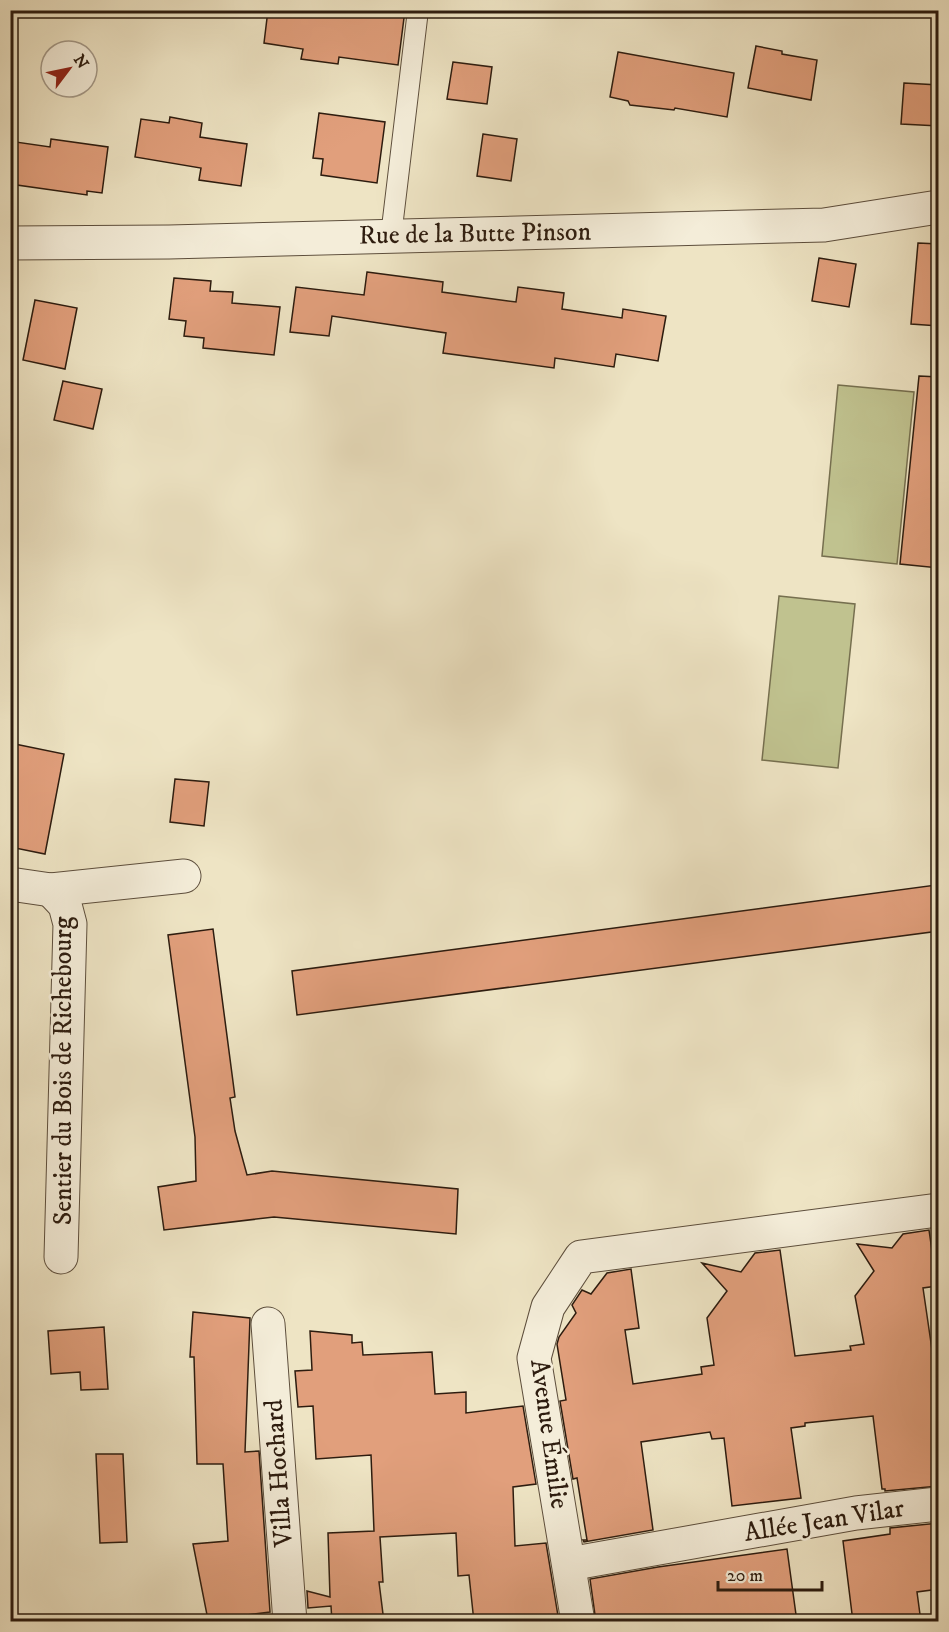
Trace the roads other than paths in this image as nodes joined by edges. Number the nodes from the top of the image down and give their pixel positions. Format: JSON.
{"nodes":[{"id":1,"x":418,"y":10,"type":"edge"},
{"id":2,"x":939,"y":207,"type":"edge"},
{"id":3,"x":391,"y":236,"type":"junction"},
{"id":4,"x":10,"y":243,"type":"edge"},
{"id":5,"x":184,"y":876,"type":"dead end"},
{"id":6,"x":10,"y":884,"type":"edge"},
{"id":7,"x":51,"y":890,"type":"junction"},
{"id":8,"x":939,"y":1210,"type":"edge"},
{"id":9,"x":61,"y":1257,"type":"dead end"},
{"id":10,"x":268,"y":1324,"type":"dead end"},
{"id":11,"x":939,"y":1504,"type":"edge"},
{"id":12,"x":569,"y":1564,"type":"junction"},
{"id":13,"x":290,"y":1622,"type":"edge"},
{"id":14,"x":578,"y":1622,"type":"edge"}],
"edges":[{"from":1,"to":3,"type":"lane"},
{"from":2,"to":3,"type":"street","name":"Rue de la Butte Pinson"},
{"from":3,"to":4,"type":"street","name":"Rue de la Butte Pinson"},
{"from":5,"to":7,"type":"street"},
{"from":6,"to":7,"type":"street"},
{"from":7,"to":9,"type":"street","name":"Sentier du Bois de Richebourg"},
{"from":8,"to":12,"type":"street","name":"Avenue Émilie"},
{"from":10,"to":13,"type":"street","name":"Villa Hochard"},
{"from":11,"to":12,"type":"street","name":"Allée Jean Vilar"},
{"from":12,"to":14,"type":"street","name":"Avenue Émilie"}]}
